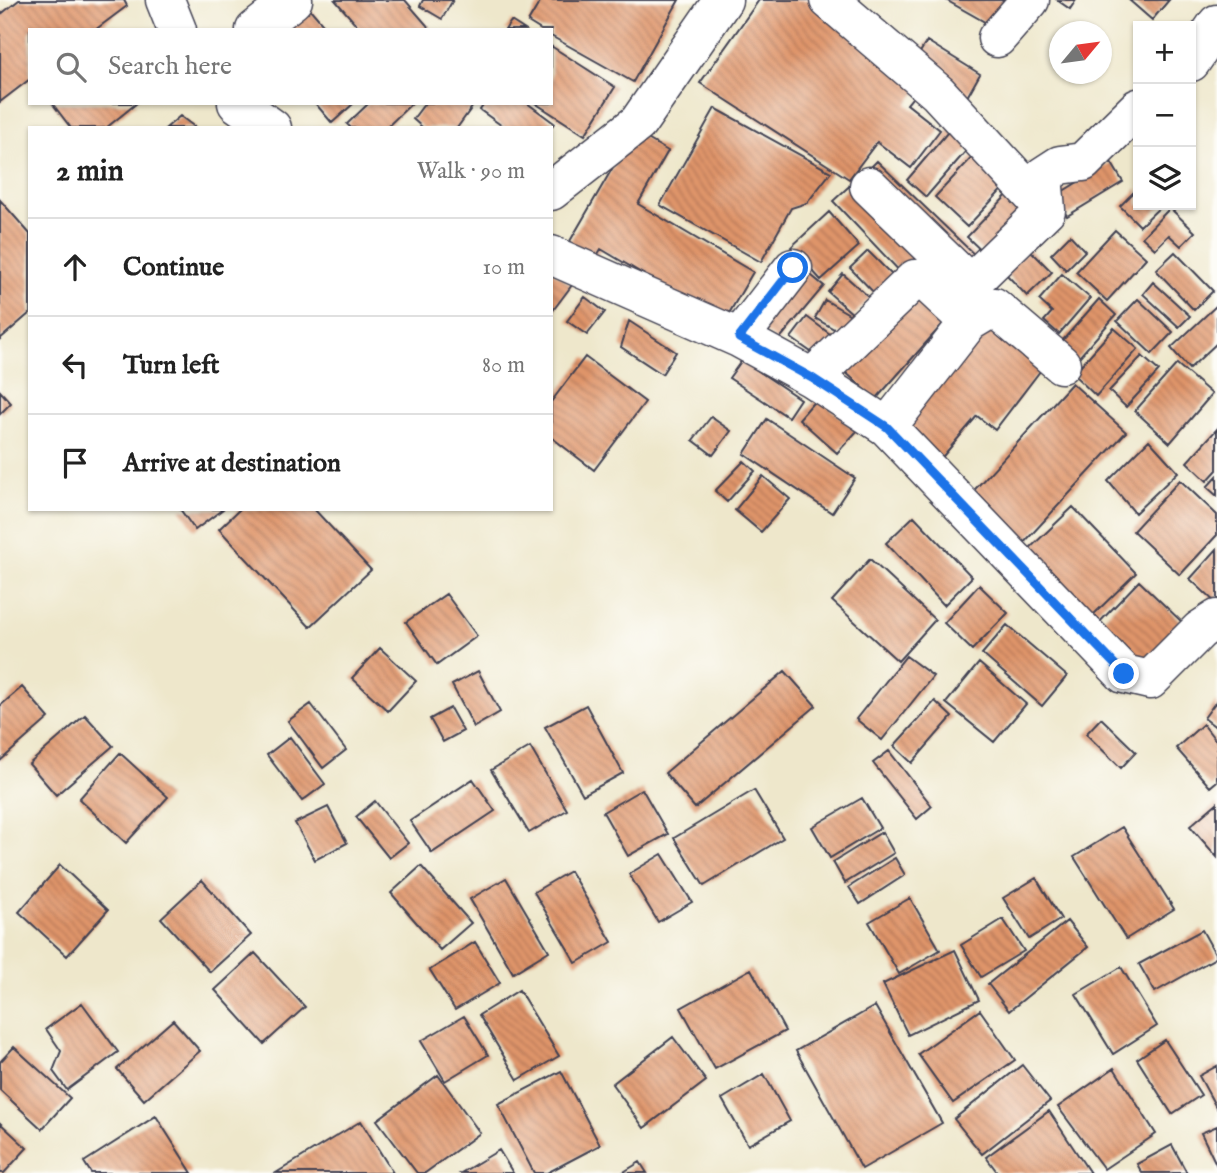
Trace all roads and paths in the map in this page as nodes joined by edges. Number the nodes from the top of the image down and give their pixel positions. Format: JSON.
{"nodes":[{"id":1,"x":165,"y":0,"type":"edge"},
{"id":2,"x":293,"y":0,"type":"edge"},
{"id":3,"x":723,"y":0,"type":"edge"},
{"id":4,"x":829,"y":0,"type":"edge"},
{"id":5,"x":1030,"y":0,"type":"edge"},
{"id":6,"x":1217,"y":24,"type":"edge"},
{"id":7,"x":176,"y":28,"type":"edge"},
{"id":8,"x":258,"y":28,"type":"edge"},
{"id":9,"x":997,"y":38,"type":"dead end"},
{"id":10,"x":1196,"y":55,"type":"edge"},
{"id":11,"x":240,"y":105,"type":"edge"},
{"id":12,"x":1133,"y":113,"type":"edge"},
{"id":13,"x":269,"y":126,"type":"edge"},
{"id":14,"x":869,"y":186,"type":"dead end"},
{"id":15,"x":553,"y":189,"type":"edge"},
{"id":16,"x":1046,"y":211,"type":"junction"},
{"id":17,"x":553,"y":256,"type":"edge"},
{"id":18,"x":793,"y":268,"type":"dead end"},
{"id":19,"x":978,"y":304,"type":"junction"},
{"id":20,"x":739,"y":338,"type":"junction"},
{"id":21,"x":1061,"y":364,"type":"dead end"},
{"id":22,"x":812,"y":378,"type":"junction"},
{"id":23,"x":887,"y":427,"type":"junction"},
{"id":24,"x":1217,"y":620,"type":"edge"}],
"edges":[{"from":1,"to":7,"type":"street"},
{"from":2,"to":8,"type":"street"},
{"from":3,"to":15,"type":"street"},
{"from":4,"to":16,"type":"street"},
{"from":5,"to":9,"type":"street"},
{"from":6,"to":10,"type":"street"},
{"from":11,"to":13,"type":"street"},
{"from":12,"to":16,"type":"street"},
{"from":14,"to":19,"type":"street"},
{"from":16,"to":19,"type":"street"},
{"from":17,"to":20,"type":"street"},
{"from":18,"to":20,"type":"street"},
{"from":19,"to":21,"type":"street"},
{"from":19,"to":22,"type":"street"},
{"from":19,"to":23,"type":"street"},
{"from":20,"to":22,"type":"street"},
{"from":22,"to":23,"type":"street"},
{"from":23,"to":24,"type":"street"}]}
